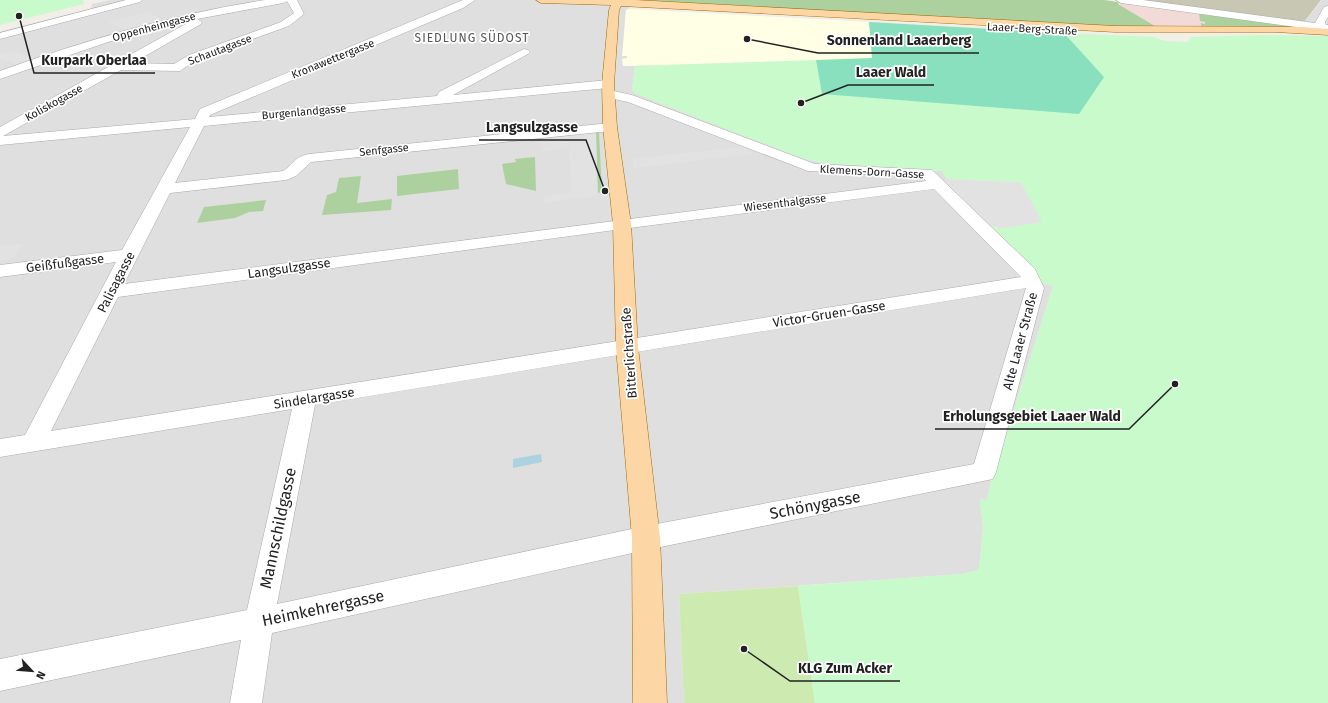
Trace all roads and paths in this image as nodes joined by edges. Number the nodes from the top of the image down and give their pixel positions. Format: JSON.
{"nodes":[{"id":1,"x":122,"y":0,"type":"edge"},
{"id":2,"x":137,"y":0,"type":"edge"},
{"id":3,"x":283,"y":0,"type":"edge"},
{"id":4,"x":292,"y":0,"type":"edge"},
{"id":5,"x":470,"y":0,"type":"edge"},
{"id":6,"x":540,"y":0,"type":"edge"},
{"id":7,"x":1121,"y":0,"type":"edge"},
{"id":8,"x":263,"y":1,"type":"edge"},
{"id":9,"x":559,"y":1,"type":"edge"},
{"id":10,"x":621,"y":1,"type":"edge"},
{"id":11,"x":1328,"y":9,"type":"edge"},
{"id":12,"x":212,"y":12,"type":"junction"},
{"id":13,"x":1290,"y":23,"type":"junction"},
{"id":14,"x":0,"y":30,"type":"edge"},
{"id":15,"x":1307,"y":30,"type":"junction"},
{"id":16,"x":1326,"y":31,"type":"edge"},
{"id":17,"x":0,"y":36,"type":"edge"},
{"id":18,"x":524,"y":52,"type":"dead end"},
{"id":19,"x":121,"y":66,"type":"junction"},
{"id":20,"x":0,"y":75,"type":"edge"},
{"id":21,"x":609,"y":89,"type":"junction"},
{"id":22,"x":434,"y":100,"type":"junction"},
{"id":23,"x":202,"y":122,"type":"junction"},
{"id":24,"x":610,"y":127,"type":"junction"},
{"id":25,"x":0,"y":133,"type":"edge"},
{"id":26,"x":0,"y":141,"type":"edge"},
{"id":27,"x":938,"y":184,"type":"junction"},
{"id":28,"x":165,"y":189,"type":"junction"},
{"id":29,"x":627,"y":223,"type":"junction"},
{"id":30,"x":129,"y":255,"type":"junction"},
{"id":31,"x":0,"y":270,"type":"edge"},
{"id":32,"x":1032,"y":281,"type":"junction"},
{"id":33,"x":111,"y":292,"type":"junction"},
{"id":34,"x":627,"y":347,"type":"junction"},
{"id":35,"x":305,"y":400,"type":"junction"},
{"id":36,"x":33,"y":443,"type":"junction"},
{"id":37,"x":0,"y":448,"type":"edge"},
{"id":38,"x":984,"y":472,"type":"joint"},
{"id":39,"x":646,"y":538,"type":"junction"},
{"id":40,"x":259,"y":622,"type":"junction"},
{"id":41,"x":0,"y":675,"type":"edge"},
{"id":42,"x":246,"y":703,"type":"edge"},
{"id":43,"x":650,"y":703,"type":"edge"}],
"edges":[{"from":1,"to":14,"type":"street"},
{"from":2,"to":17,"type":"street"},
{"from":3,"to":8,"type":"street","name":"Oppenheimgasse"},
{"from":4,"to":19,"type":"street","name":"Schautagasse"},
{"from":5,"to":23,"type":"street","name":"Kronawettergasse"},
{"from":6,"to":9,"type":"main road","name":"Laaer-Berg-Straße"},
{"from":7,"to":13,"type":"street"},
{"from":8,"to":12,"type":"street","name":"Oppenheimgasse"},
{"from":9,"to":10,"type":"main road","name":"Laaer-Berg-Straße"},
{"from":10,"to":15,"type":"main road","name":"Laaer-Berg-Straße"},
{"from":10,"to":16,"type":"main road","name":"Laaer-Berg-Straße"},
{"from":10,"to":21,"type":"main road","name":"Bitterlichstraße"},
{"from":11,"to":16,"type":"street"},
{"from":12,"to":19,"type":"street","name":"Koliskogasse"},
{"from":12,"to":20,"type":"street","name":"Oppenheimgasse"},
{"from":13,"to":15,"type":"street"},
{"from":13,"to":16,"type":"street"},
{"from":15,"to":16,"type":"main road","name":"Laaer-Berg-Straße"},
{"from":18,"to":22,"type":"street"},
{"from":19,"to":25,"type":"street","name":"Koliskogasse"},
{"from":21,"to":22,"type":"street","name":"Burgenlandgasse"},
{"from":21,"to":24,"type":"main road","name":"Bitterlichstraße"},
{"from":21,"to":27,"type":"street","name":"Klemens-Dorn-Gasse"},
{"from":22,"to":23,"type":"street","name":"Burgenlandgasse"},
{"from":23,"to":26,"type":"street","name":"Burgenlandgasse"},
{"from":23,"to":28,"type":"street","name":"Palisagasse"},
{"from":24,"to":28,"type":"street","name":"Senfgasse"},
{"from":24,"to":29,"type":"main road","name":"Bitterlichstraße"},
{"from":27,"to":29,"type":"street","name":"Wiesenthalgasse"},
{"from":27,"to":32,"type":"street","name":"Klemens-Dorn-Gasse"},
{"from":28,"to":30,"type":"street","name":"Palisagasse"},
{"from":29,"to":33,"type":"street","name":"Langsulzgasse"},
{"from":29,"to":34,"type":"main road","name":"Bitterlichstraße"},
{"from":30,"to":31,"type":"street","name":"Geißfußgasse"},
{"from":30,"to":33,"type":"street","name":"Palisagasse"},
{"from":32,"to":34,"type":"street","name":"Victor-Gruen-Gasse"},
{"from":32,"to":38,"type":"street","name":"Alte Laaer Straße"},
{"from":33,"to":36,"type":"street","name":"Palisagasse"},
{"from":34,"to":35,"type":"street","name":"Sindelargasse"},
{"from":34,"to":39,"type":"main road","name":"Bitterlichstraße"},
{"from":35,"to":36,"type":"street","name":"Sindelargasse"},
{"from":35,"to":40,"type":"street","name":"Mannschildgasse"},
{"from":36,"to":37,"type":"street","name":"Sindelargasse"},
{"from":38,"to":39,"type":"street","name":"Schönygasse"},
{"from":39,"to":40,"type":"street","name":"Heimkehrergasse"},
{"from":39,"to":43,"type":"main road","name":"Bitterlichstraße"},
{"from":40,"to":41,"type":"street","name":"Heimkehrergasse"},
{"from":40,"to":42,"type":"street","name":"Mannschildgasse"}]}
